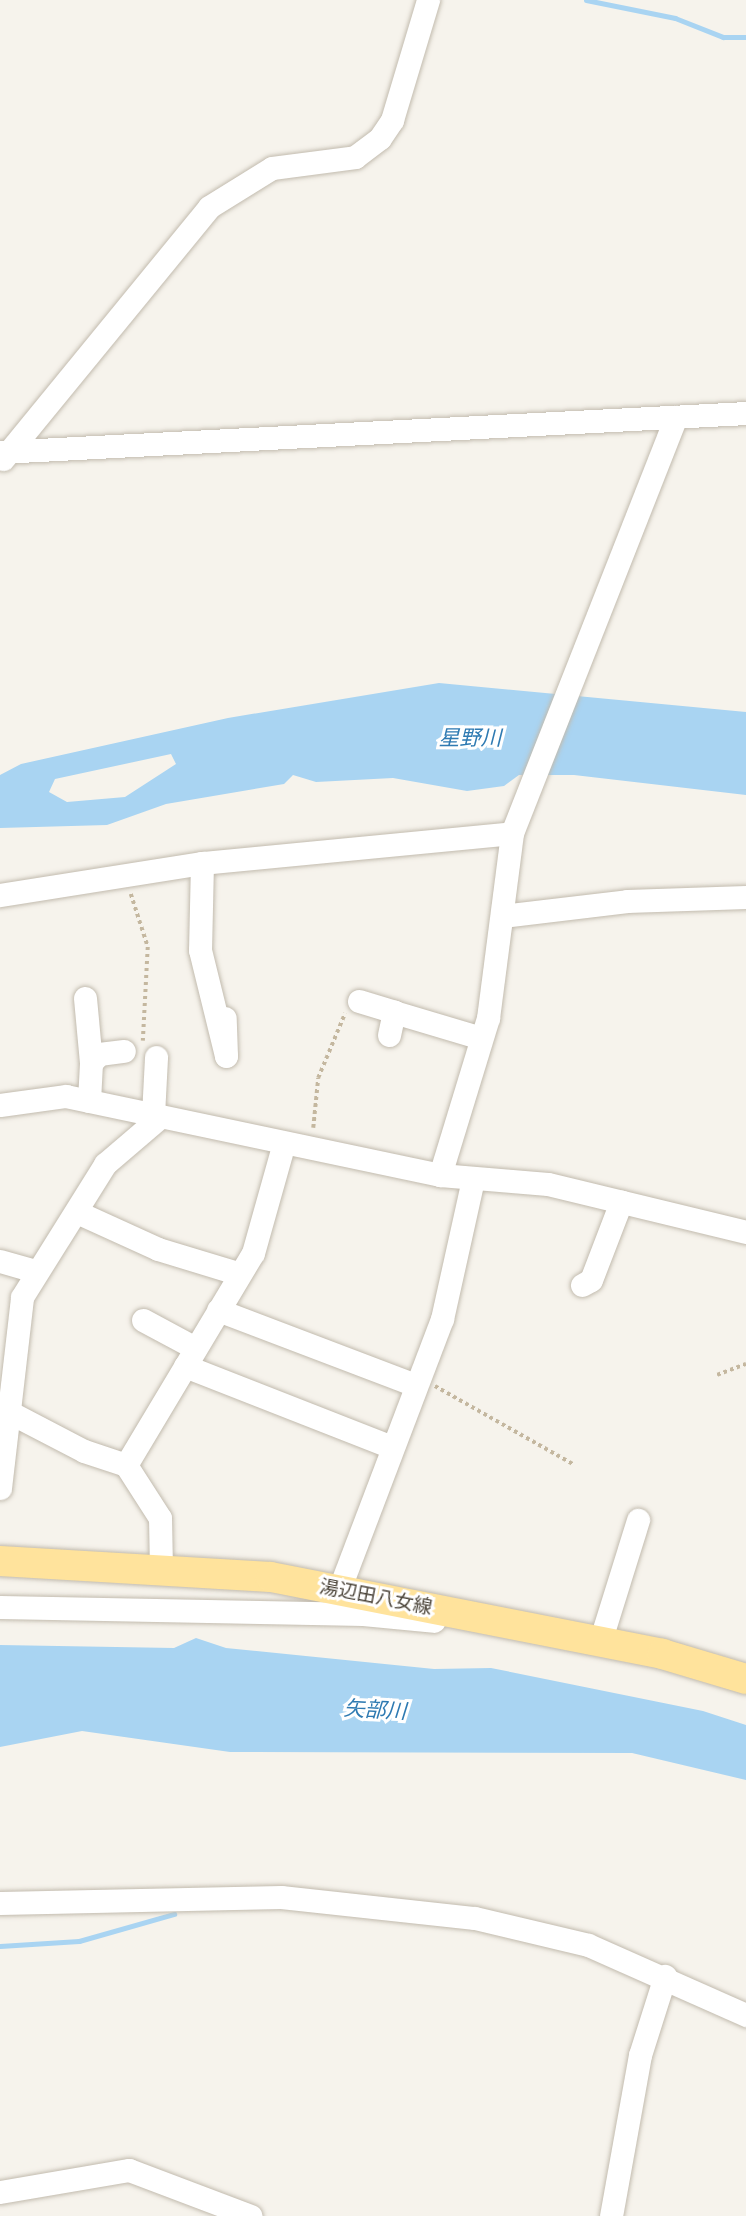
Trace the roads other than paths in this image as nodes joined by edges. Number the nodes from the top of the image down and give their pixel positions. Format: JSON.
{"nodes":[{"id":1,"x":428,"y":0,"type":"edge"},
{"id":2,"x":746,"y":413,"type":"edge"},
{"id":3,"x":676,"y":417,"type":"junction"},
{"id":4,"x":3,"y":455,"type":"edge"},
{"id":5,"x":512,"y":833,"type":"junction"},
{"id":6,"x":202,"y":863,"type":"junction"},
{"id":7,"x":0,"y":895,"type":"edge"},
{"id":8,"x":746,"y":897,"type":"edge"},
{"id":9,"x":502,"y":916,"type":"junction"},
{"id":10,"x":85,"y":998,"type":"dead end"},
{"id":11,"x":359,"y":1001,"type":"road end"},
{"id":12,"x":225,"y":1018,"type":"dead end"},
{"id":13,"x":481,"y":1038,"type":"junction"},
{"id":14,"x":92,"y":1063,"type":"junction"},
{"id":15,"x":89,"y":1101,"type":"junction"},
{"id":16,"x":0,"y":1105,"type":"edge"},
{"id":17,"x":157,"y":1116,"type":"junction"},
{"id":18,"x":284,"y":1143,"type":"junction"},
{"id":19,"x":440,"y":1175,"type":"junction"},
{"id":20,"x":473,"y":1179,"type":"junction"},
{"id":21,"x":621,"y":1202,"type":"junction"},
{"id":22,"x":79,"y":1213,"type":"junction"},
{"id":23,"x":746,"y":1232,"type":"edge"},
{"id":24,"x":0,"y":1261,"type":"edge"},
{"id":25,"x":35,"y":1271,"type":"junction"},
{"id":26,"x":237,"y":1273,"type":"junction"},
{"id":27,"x":582,"y":1285,"type":"dead end"},
{"id":28,"x":218,"y":1310,"type":"junction"},
{"id":29,"x":143,"y":1321,"type":"dead end"},
{"id":30,"x":190,"y":1357,"type":"junction"},
{"id":31,"x":417,"y":1381,"type":"junction"},
{"id":32,"x":11,"y":1413,"type":"junction"},
{"id":33,"x":392,"y":1447,"type":"junction"},
{"id":34,"x":126,"y":1465,"type":"junction"},
{"id":35,"x":0,"y":1488,"type":"edge"},
{"id":36,"x":638,"y":1521,"type":"dead end"},
{"id":37,"x":0,"y":1561,"type":"edge"},
{"id":38,"x":161,"y":1569,"type":"junction"},
{"id":39,"x":326,"y":1596,"type":"junction"},
{"id":40,"x":0,"y":1606,"type":"edge"},
{"id":41,"x":600,"y":1642,"type":"junction"},
{"id":42,"x":746,"y":1679,"type":"edge"},
{"id":43,"x":0,"y":1903,"type":"edge"},
{"id":44,"x":665,"y":1976,"type":"junction"},
{"id":45,"x":746,"y":2015,"type":"edge"},
{"id":46,"x":0,"y":2192,"type":"edge"},
{"id":47,"x":251,"y":2216,"type":"edge"},
{"id":48,"x":611,"y":2216,"type":"edge"}],
"edges":[{"from":1,"to":4,"type":"street"},
{"from":2,"to":3,"type":"street"},
{"from":3,"to":4,"type":"street"},
{"from":3,"to":5,"type":"street"},
{"from":5,"to":6,"type":"street"},
{"from":5,"to":9,"type":"street"},
{"from":6,"to":7,"type":"street"},
{"from":6,"to":12,"type":"street"},
{"from":8,"to":9,"type":"street"},
{"from":9,"to":13,"type":"street"},
{"from":10,"to":14,"type":"street"},
{"from":11,"to":13,"type":"street"},
{"from":13,"to":19,"type":"street"},
{"from":14,"to":15,"type":"street"},
{"from":14,"to":17,"type":"street"},
{"from":15,"to":16,"type":"street"},
{"from":15,"to":17,"type":"street"},
{"from":17,"to":18,"type":"street"},
{"from":17,"to":22,"type":"street"},
{"from":18,"to":19,"type":"street"},
{"from":18,"to":26,"type":"street"},
{"from":19,"to":20,"type":"street"},
{"from":20,"to":21,"type":"street"},
{"from":20,"to":31,"type":"street"},
{"from":21,"to":23,"type":"street"},
{"from":21,"to":27,"type":"street"},
{"from":22,"to":25,"type":"street"},
{"from":22,"to":26,"type":"street"},
{"from":24,"to":25,"type":"street"},
{"from":25,"to":32,"type":"street"},
{"from":26,"to":28,"type":"street"},
{"from":28,"to":30,"type":"street"},
{"from":28,"to":31,"type":"street"},
{"from":29,"to":30,"type":"street"},
{"from":30,"to":33,"type":"street"},
{"from":30,"to":34,"type":"street"},
{"from":31,"to":33,"type":"street"},
{"from":32,"to":34,"type":"street"},
{"from":32,"to":35,"type":"street"},
{"from":33,"to":39,"type":"street"},
{"from":34,"to":38,"type":"street"},
{"from":36,"to":41,"type":"street"},
{"from":37,"to":38,"type":"main road","name":"湯辺田八女線"},
{"from":38,"to":39,"type":"main road","name":"湯辺田八女線"},
{"from":39,"to":40,"type":"street"},
{"from":39,"to":41,"type":"main road","name":"湯辺田八女線"},
{"from":41,"to":42,"type":"main road","name":"湯辺田八女線"},
{"from":43,"to":44,"type":"street"},
{"from":44,"to":45,"type":"street"},
{"from":44,"to":48,"type":"street"},
{"from":46,"to":47,"type":"street"}]}
